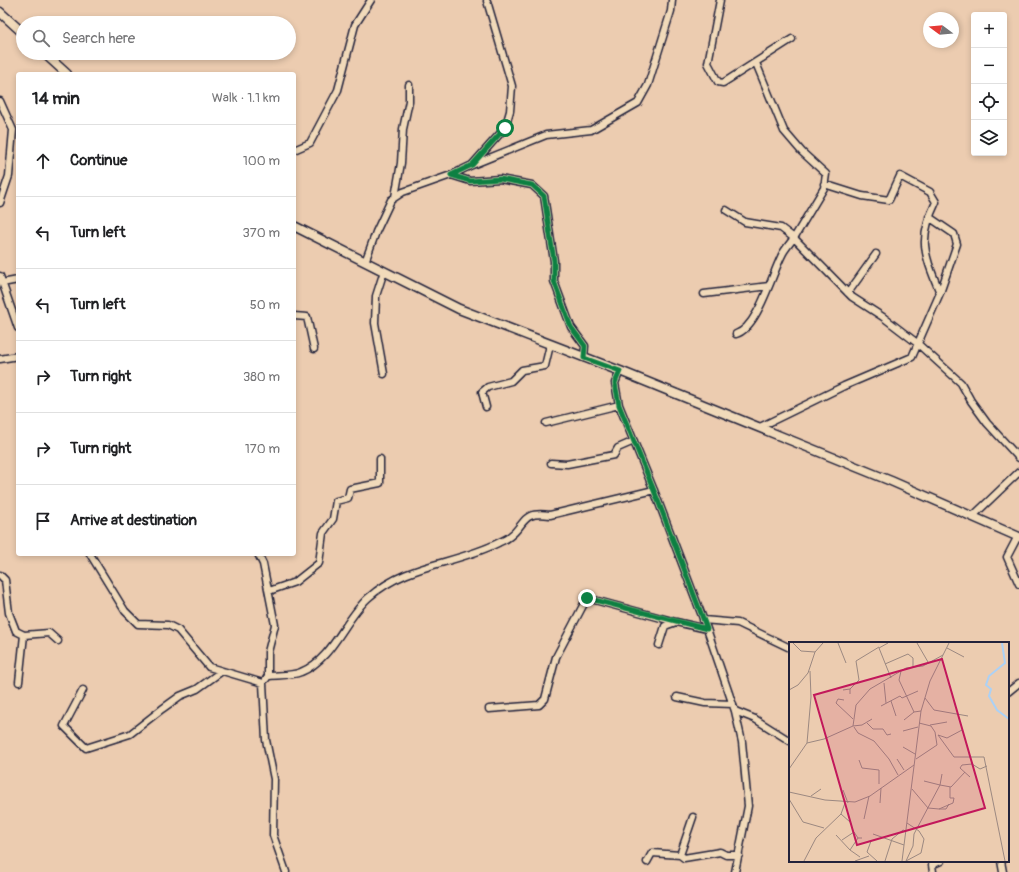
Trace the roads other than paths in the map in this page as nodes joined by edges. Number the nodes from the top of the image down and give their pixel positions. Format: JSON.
{"nodes":[{"id":1,"x":371,"y":0,"type":"edge"},
{"id":2,"x":672,"y":0,"type":"edge"},
{"id":3,"x":720,"y":0,"type":"edge"},
{"id":4,"x":488,"y":1,"type":"dead end"},
{"id":5,"x":0,"y":12,"type":"edge"},
{"id":6,"x":16,"y":27,"type":"edge"},
{"id":7,"x":792,"y":39,"type":"dead end"},
{"id":8,"x":52,"y":60,"type":"edge"},
{"id":9,"x":756,"y":63,"type":"junction"},
{"id":10,"x":65,"y":72,"type":"edge"},
{"id":11,"x":409,"y":85,"type":"dead end"},
{"id":12,"x":0,"y":101,"type":"edge"},
{"id":13,"x":296,"y":149,"type":"edge"},
{"id":14,"x":472,"y":165,"type":"junction"},
{"id":15,"x":451,"y":175,"type":"junction"},
{"id":16,"x":824,"y":184,"type":"junction"},
{"id":17,"x":395,"y":197,"type":"junction"},
{"id":18,"x":0,"y":200,"type":"edge"},
{"id":19,"x":726,"y":210,"type":"dead end"},
{"id":20,"x":929,"y":217,"type":"junction"},
{"id":21,"x":296,"y":227,"type":"edge"},
{"id":22,"x":794,"y":238,"type":"junction"},
{"id":23,"x":876,"y":254,"type":"dead end"},
{"id":24,"x":365,"y":262,"type":"junction"},
{"id":25,"x":384,"y":271,"type":"junction"},
{"id":26,"x":0,"y":276,"type":"edge"},
{"id":27,"x":16,"y":280,"type":"edge"},
{"id":28,"x":2,"y":283,"type":"junction"},
{"id":29,"x":768,"y":286,"type":"junction"},
{"id":30,"x":848,"y":293,"type":"junction"},
{"id":31,"x":940,"y":293,"type":"junction"},
{"id":32,"x":704,"y":294,"type":"dead end"},
{"id":33,"x":296,"y":316,"type":"edge"},
{"id":34,"x":16,"y":322,"type":"edge"},
{"id":35,"x":736,"y":334,"type":"dead end"},
{"id":36,"x":917,"y":343,"type":"junction"},
{"id":37,"x":550,"y":345,"type":"junction"},
{"id":38,"x":314,"y":350,"type":"dead end"},
{"id":39,"x":16,"y":356,"type":"edge"},
{"id":40,"x":584,"y":358,"type":"junction"},
{"id":41,"x":0,"y":359,"type":"edge"},
{"id":42,"x":620,"y":371,"type":"junction"},
{"id":43,"x":384,"y":374,"type":"dead end"},
{"id":44,"x":619,"y":405,"type":"junction"},
{"id":45,"x":486,"y":406,"type":"dead end"},
{"id":46,"x":546,"y":424,"type":"dead end"},
{"id":47,"x":760,"y":428,"type":"junction"},
{"id":48,"x":634,"y":441,"type":"junction"},
{"id":49,"x":1019,"y":458,"type":"edge"},
{"id":50,"x":380,"y":460,"type":"dead end"},
{"id":51,"x":551,"y":463,"type":"dead end"},
{"id":52,"x":1019,"y":472,"type":"edge"},
{"id":53,"x":654,"y":490,"type":"junction"},
{"id":54,"x":973,"y":516,"type":"junction"},
{"id":55,"x":1018,"y":536,"type":"edge"},
{"id":56,"x":91,"y":556,"type":"edge"},
{"id":57,"x":259,"y":556,"type":"edge"},
{"id":58,"x":0,"y":575,"type":"edge"},
{"id":59,"x":1019,"y":584,"type":"edge"},
{"id":60,"x":269,"y":591,"type":"junction"},
{"id":61,"x":704,"y":620,"type":"junction"},
{"id":62,"x":676,"y":622,"type":"junction"},
{"id":63,"x":707,"y":629,"type":"junction"},
{"id":64,"x":24,"y":635,"type":"junction"},
{"id":65,"x":58,"y":641,"type":"dead end"},
{"id":66,"x":659,"y":645,"type":"dead end"},
{"id":67,"x":789,"y":648,"type":"edge"},
{"id":68,"x":222,"y":671,"type":"junction"},
{"id":69,"x":268,"y":676,"type":"junction"},
{"id":70,"x":19,"y":682,"type":"dead end"},
{"id":71,"x":263,"y":683,"type":"junction"},
{"id":72,"x":1019,"y":683,"type":"edge"},
{"id":73,"x":83,"y":690,"type":"dead end"},
{"id":74,"x":1009,"y":691,"type":"edge"},
{"id":75,"x":677,"y":697,"type":"dead end"},
{"id":76,"x":733,"y":704,"type":"junction"},
{"id":77,"x":489,"y":708,"type":"dead end"},
{"id":78,"x":735,"y":711,"type":"junction"},
{"id":79,"x":789,"y":740,"type":"edge"},
{"id":80,"x":693,"y":817,"type":"dead end"},
{"id":81,"x":739,"y":854,"type":"junction"},
{"id":82,"x":680,"y":855,"type":"junction"},
{"id":83,"x":647,"y":862,"type":"dead end"},
{"id":84,"x":939,"y":862,"type":"edge"},
{"id":85,"x":1001,"y":862,"type":"edge"},
{"id":86,"x":286,"y":872,"type":"edge"},
{"id":87,"x":735,"y":872,"type":"edge"},
{"id":88,"x":933,"y":872,"type":"edge"},
{"id":89,"x":1003,"y":872,"type":"edge"}],
"edges":[{"from":1,"to":13,"type":"street"},
{"from":2,"to":14,"type":"street"},
{"from":3,"to":9,"type":"street"},
{"from":4,"to":14,"type":"street"},
{"from":5,"to":6,"type":"main road"},
{"from":7,"to":9,"type":"street"},
{"from":8,"to":10,"type":"main road"},
{"from":9,"to":16,"type":"street"},
{"from":11,"to":17,"type":"street"},
{"from":12,"to":18,"type":"street"},
{"from":14,"to":15,"type":"street"},
{"from":15,"to":17,"type":"street"},
{"from":15,"to":40,"type":"street"},
{"from":16,"to":20,"type":"street"},
{"from":16,"to":22,"type":"street"},
{"from":17,"to":24,"type":"street"},
{"from":19,"to":22,"type":"street"},
{"from":20,"to":31,"type":"street"},
{"from":20,"to":31,"type":"street"},
{"from":21,"to":24,"type":"main road"},
{"from":22,"to":29,"type":"street"},
{"from":22,"to":30,"type":"street"},
{"from":23,"to":30,"type":"street"},
{"from":24,"to":25,"type":"main road"},
{"from":25,"to":37,"type":"main road"},
{"from":25,"to":43,"type":"street"},
{"from":26,"to":28,"type":"street"},
{"from":27,"to":28,"type":"street"},
{"from":28,"to":34,"type":"street"},
{"from":29,"to":32,"type":"street"},
{"from":29,"to":35,"type":"street"},
{"from":30,"to":36,"type":"street"},
{"from":31,"to":36,"type":"street"},
{"from":33,"to":38,"type":"street"},
{"from":36,"to":47,"type":"street"},
{"from":36,"to":49,"type":"street"},
{"from":37,"to":40,"type":"main road"},
{"from":37,"to":45,"type":"street"},
{"from":39,"to":41,"type":"street"},
{"from":40,"to":42,"type":"main road"},
{"from":42,"to":44,"type":"street"},
{"from":42,"to":47,"type":"main road"},
{"from":44,"to":46,"type":"street"},
{"from":44,"to":48,"type":"street"},
{"from":47,"to":54,"type":"main road"},
{"from":48,"to":51,"type":"street"},
{"from":48,"to":53,"type":"street"},
{"from":50,"to":60,"type":"street"},
{"from":52,"to":54,"type":"street"},
{"from":53,"to":61,"type":"street"},
{"from":53,"to":69,"type":"street"},
{"from":54,"to":55,"type":"main road"},
{"from":55,"to":59,"type":"street"},
{"from":56,"to":68,"type":"street"},
{"from":57,"to":60,"type":"street"},
{"from":58,"to":64,"type":"street"},
{"from":60,"to":69,"type":"street"},
{"from":61,"to":63,"type":"street"},
{"from":61,"to":67,"type":"street"},
{"from":62,"to":63,"type":"street"},
{"from":62,"to":66,"type":"street"},
{"from":62,"to":77,"type":"street"},
{"from":63,"to":76,"type":"street"},
{"from":64,"to":65,"type":"street"},
{"from":64,"to":70,"type":"street"},
{"from":68,"to":71,"type":"street"},
{"from":68,"to":73,"type":"street"},
{"from":69,"to":71,"type":"street"},
{"from":71,"to":86,"type":"street"},
{"from":72,"to":74,"type":"street"},
{"from":75,"to":76,"type":"street"},
{"from":76,"to":78,"type":"street"},
{"from":78,"to":79,"type":"street"},
{"from":78,"to":81,"type":"street"},
{"from":80,"to":82,"type":"street"},
{"from":81,"to":82,"type":"street"},
{"from":81,"to":87,"type":"street"},
{"from":82,"to":83,"type":"street"},
{"from":84,"to":88,"type":"street"},
{"from":85,"to":89,"type":"street"}]}
